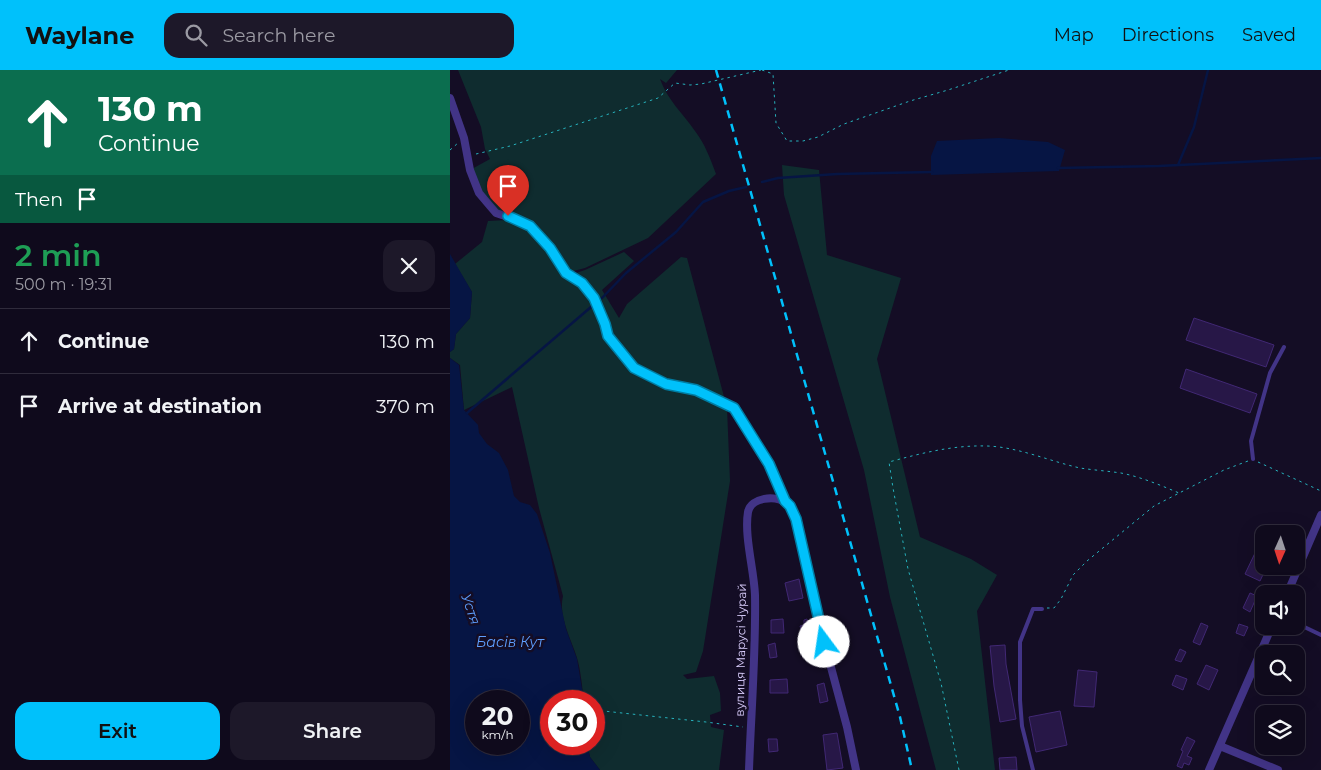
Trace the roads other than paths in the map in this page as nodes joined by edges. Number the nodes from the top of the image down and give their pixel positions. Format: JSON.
{"nodes":[{"id":1,"x":450,"y":98,"type":"edge"},
{"id":2,"x":1284,"y":347,"type":"dead end"},
{"id":3,"x":1253,"y":459,"type":"road end"},
{"id":4,"x":785,"y":501,"type":"junction"},
{"id":5,"x":1321,"y":515,"type":"edge"},
{"id":6,"x":1291,"y":585,"type":"edge"},
{"id":7,"x":1042,"y":609,"type":"road end"},
{"id":8,"x":1305,"y":627,"type":"edge"},
{"id":9,"x":1268,"y":635,"type":"edge"},
{"id":10,"x":1321,"y":635,"type":"edge"},
{"id":11,"x":1220,"y":746,"type":"junction"},
{"id":12,"x":749,"y":770,"type":"edge"},
{"id":13,"x":856,"y":770,"type":"edge"},
{"id":14,"x":1033,"y":770,"type":"edge"},
{"id":15,"x":1209,"y":770,"type":"edge"},
{"id":16,"x":1278,"y":770,"type":"edge"}],
"edges":[{"from":1,"to":4,"type":"street"},
{"from":2,"to":3,"type":"lane"},
{"from":4,"to":12,"type":"street","name":"вулиця Марусі Чурай"},
{"from":4,"to":13,"type":"street"},
{"from":5,"to":6,"type":"street"},
{"from":7,"to":14,"type":"lane"},
{"from":8,"to":10,"type":"lane"},
{"from":9,"to":11,"type":"street"},
{"from":11,"to":15,"type":"street"},
{"from":11,"to":16,"type":"street"}]}
